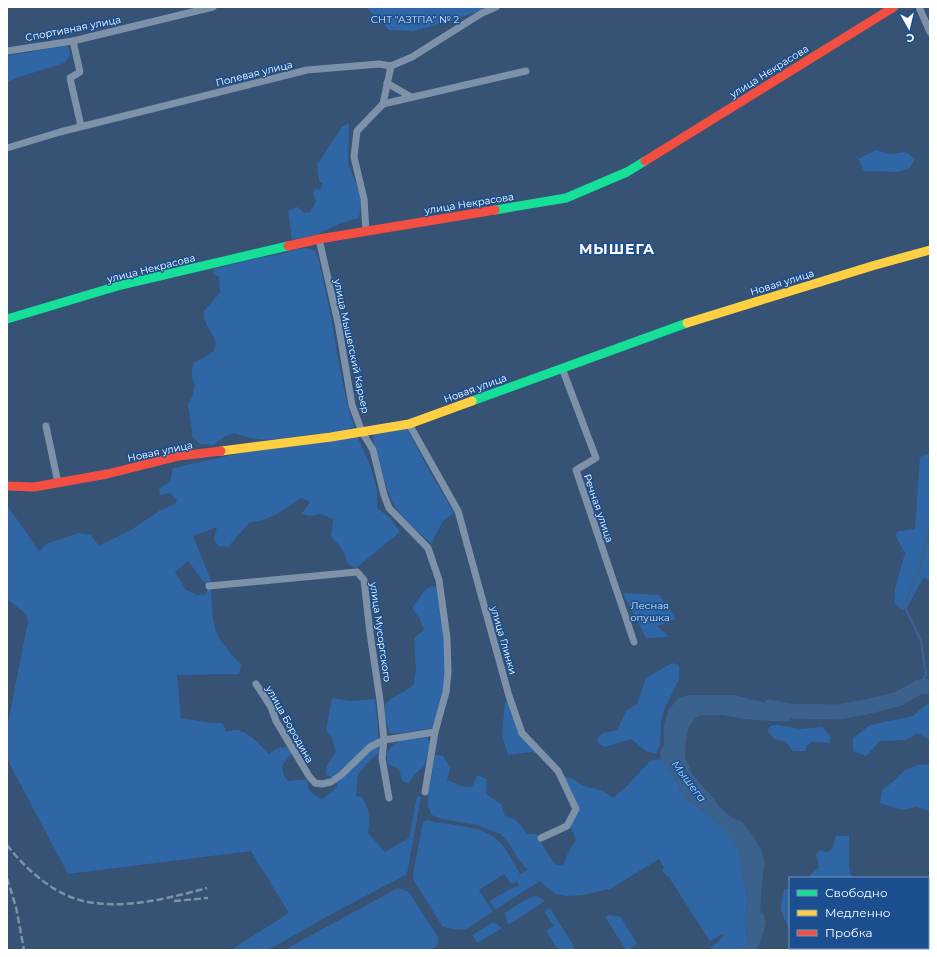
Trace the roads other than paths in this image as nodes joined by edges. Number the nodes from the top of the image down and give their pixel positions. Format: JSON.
{"nodes":[{"id":1,"x":213,"y":7,"type":"edge"},
{"id":2,"x":496,"y":7,"type":"edge"},
{"id":3,"x":894,"y":7,"type":"edge"},
{"id":4,"x":920,"y":7,"type":"edge"},
{"id":5,"x":930,"y":32,"type":"edge"},
{"id":6,"x":73,"y":41,"type":"junction"},
{"id":7,"x":7,"y":51,"type":"edge"},
{"id":8,"x":391,"y":66,"type":"junction"},
{"id":9,"x":526,"y":71,"type":"dead end"},
{"id":10,"x":387,"y":83,"type":"junction"},
{"id":11,"x":411,"y":97,"type":"junction"},
{"id":12,"x":383,"y":104,"type":"junction"},
{"id":13,"x":80,"y":126,"type":"junction"},
{"id":14,"x":7,"y":148,"type":"edge"},
{"id":15,"x":366,"y":231,"type":"junction"},
{"id":16,"x":318,"y":240,"type":"junction"},
{"id":17,"x":930,"y":250,"type":"edge"},
{"id":18,"x":7,"y":319,"type":"edge"},
{"id":19,"x":562,"y":368,"type":"junction"},
{"id":20,"x":408,"y":424,"type":"junction"},
{"id":21,"x":46,"y":426,"type":"dead end"},
{"id":22,"x":362,"y":432,"type":"junction"},
{"id":23,"x":58,"y":483,"type":"junction"},
{"id":24,"x":10,"y":486,"type":"edge"},
{"id":25,"x":209,"y":586,"type":"dead end"},
{"id":26,"x":634,"y":642,"type":"dead end"},
{"id":27,"x":256,"y":684,"type":"dead end"},
{"id":28,"x":436,"y":732,"type":"junction"},
{"id":29,"x":384,"y":740,"type":"junction"},
{"id":30,"x":425,"y":792,"type":"dead end"},
{"id":31,"x":389,"y":798,"type":"dead end"},
{"id":32,"x":541,"y":838,"type":"dead end"}],
"edges":[{"from":1,"to":6,"type":"street","name":"Спортивная улица"},
{"from":2,"to":8,"type":"street","name":"Полевая улица"},
{"from":3,"to":15,"type":"main road","name":"улица Некрасова"},
{"from":4,"to":5,"type":"street"},
{"from":6,"to":7,"type":"street","name":"Спортивная улица"},
{"from":6,"to":13,"type":"street"},
{"from":8,"to":10,"type":"street"},
{"from":8,"to":13,"type":"street","name":"Полевая улица"},
{"from":9,"to":11,"type":"street"},
{"from":10,"to":11,"type":"street"},
{"from":10,"to":12,"type":"street"},
{"from":11,"to":12,"type":"street"},
{"from":12,"to":15,"type":"street"},
{"from":13,"to":14,"type":"street","name":"Полевая улица"},
{"from":15,"to":16,"type":"main road","name":"улица Некрасова"},
{"from":16,"to":18,"type":"main road","name":"улица Некрасова"},
{"from":16,"to":22,"type":"street","name":"улица Мышегский Карьер"},
{"from":17,"to":19,"type":"main road","name":"Новая улица"},
{"from":19,"to":20,"type":"main road","name":"Новая улица"},
{"from":19,"to":26,"type":"street","name":"Речная улица"},
{"from":20,"to":22,"type":"main road","name":"Новая улица"},
{"from":20,"to":32,"type":"street","name":"улица Глинки"},
{"from":21,"to":23,"type":"street"},
{"from":22,"to":23,"type":"main road","name":"Новая улица"},
{"from":22,"to":28,"type":"street","name":"улица Мышегский Карьер"},
{"from":23,"to":24,"type":"main road","name":"Новая улица"},
{"from":25,"to":29,"type":"street","name":"улица Мусоргского"},
{"from":27,"to":29,"type":"street","name":"улица Бородина"},
{"from":28,"to":29,"type":"street"},
{"from":28,"to":30,"type":"street","name":"улица Мышегский Карьер"},
{"from":29,"to":31,"type":"street","name":"улица Мусоргского"}]}
